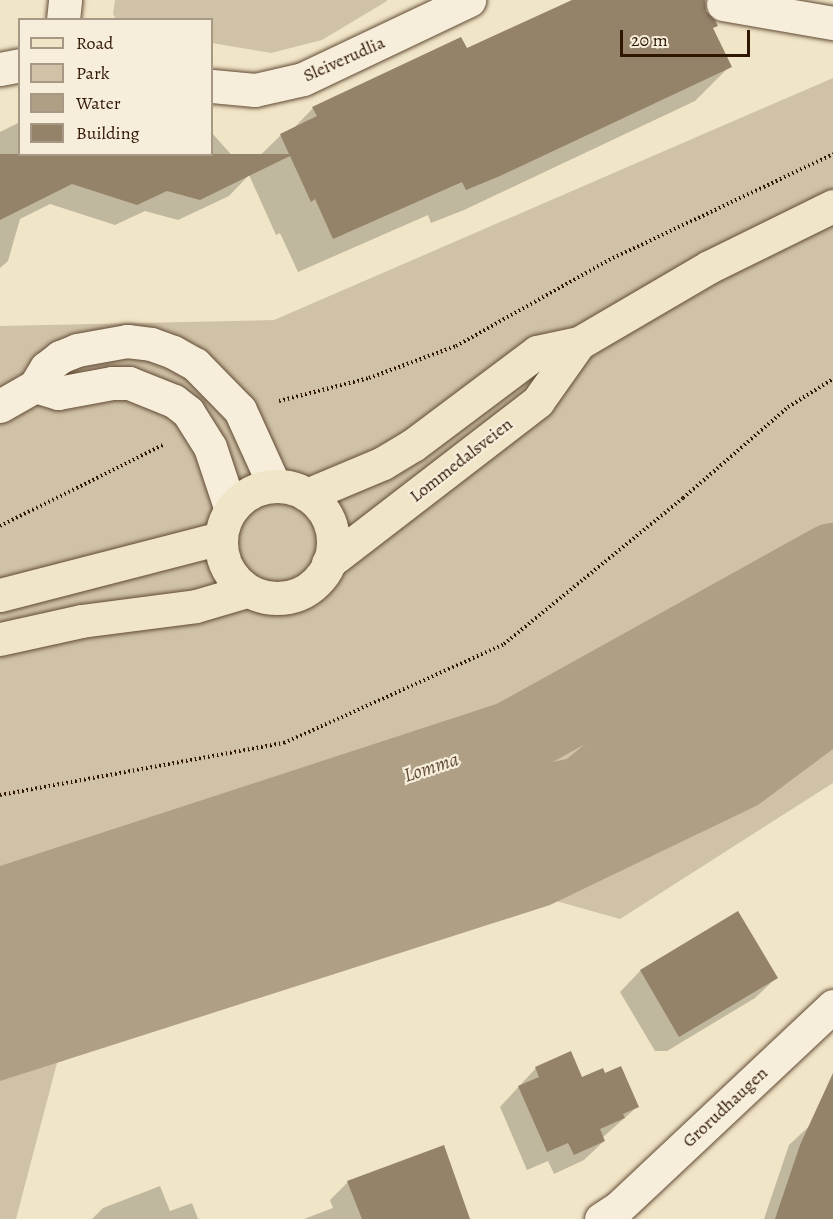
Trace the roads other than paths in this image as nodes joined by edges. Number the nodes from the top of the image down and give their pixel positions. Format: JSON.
{"nodes":[{"id":1,"x":63,"y":0,"type":"edge"},
{"id":2,"x":469,"y":0,"type":"edge"},
{"id":3,"x":723,"y":4,"type":"dead end"},
{"id":4,"x":63,"y":18,"type":"edge"},
{"id":5,"x":833,"y":23,"type":"edge"},
{"id":6,"x":18,"y":65,"type":"edge"},
{"id":7,"x":0,"y":69,"type":"edge"},
{"id":8,"x":213,"y":86,"type":"edge"},
{"id":9,"x":833,"y":206,"type":"edge"},
{"id":10,"x":579,"y":343,"type":"junction"},
{"id":11,"x":35,"y":386,"type":"junction"},
{"id":12,"x":0,"y":406,"type":"edge"},
{"id":13,"x":274,"y":485,"type":"junction"},
{"id":14,"x":307,"y":495,"type":"junction"},
{"id":15,"x":226,"y":524,"type":"junction"},
{"id":16,"x":328,"y":563,"type":"junction"},
{"id":17,"x":248,"y":591,"type":"junction"},
{"id":18,"x":0,"y":595,"type":"edge"},
{"id":19,"x":0,"y":639,"type":"edge"},
{"id":20,"x":833,"y":1006,"type":"edge"},
{"id":21,"x":615,"y":1216,"type":"edge"}],
"edges":[{"from":1,"to":4,"type":"street"},
{"from":2,"to":8,"type":"street","name":"Sleiverudlia"},
{"from":3,"to":5,"type":"street"},
{"from":6,"to":7,"type":"street"},
{"from":9,"to":10,"type":"main road","name":"Lommedalsveien"},
{"from":10,"to":14,"type":"main road","name":"Lommedalsveien"},
{"from":10,"to":16,"type":"main road","name":"Lommedalsveien"},
{"from":11,"to":12,"type":"street"},
{"from":11,"to":13,"type":"street"},
{"from":11,"to":15,"type":"street"},
{"from":13,"to":14,"type":"main road"},
{"from":13,"to":15,"type":"main road"},
{"from":14,"to":16,"type":"main road"},
{"from":15,"to":17,"type":"main road"},
{"from":15,"to":18,"type":"main road"},
{"from":16,"to":17,"type":"main road"},
{"from":17,"to":19,"type":"main road"},
{"from":20,"to":21,"type":"street","name":"Grorudhaugen"}]}
